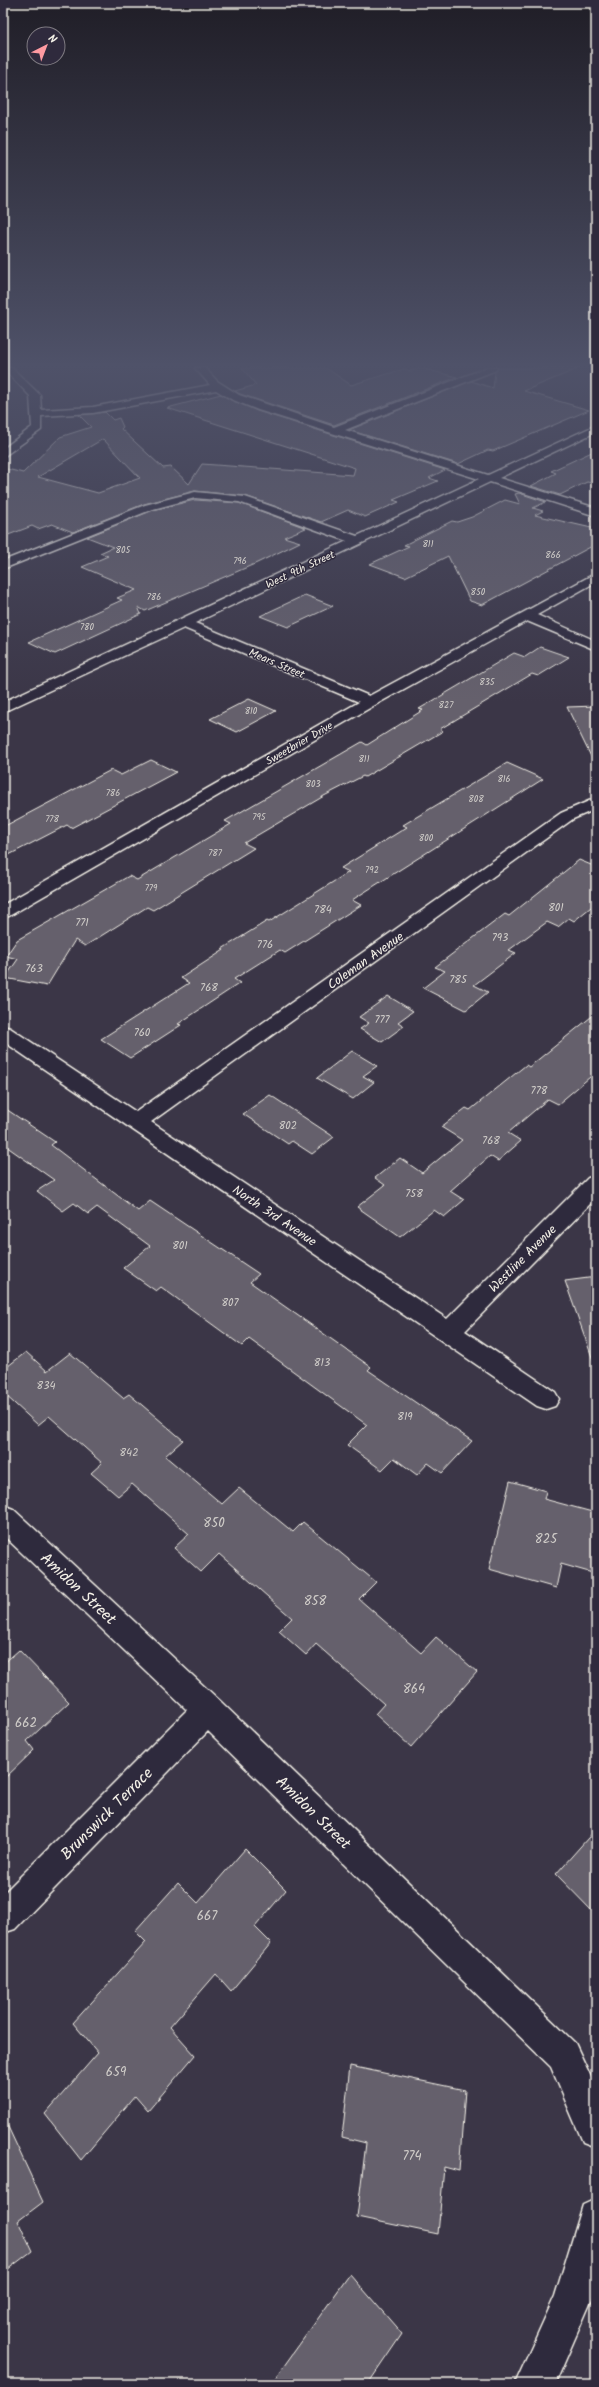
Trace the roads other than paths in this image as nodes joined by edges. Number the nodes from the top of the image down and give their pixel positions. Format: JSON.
{"nodes":[{"id":1,"x":485,"y":479,"type":"edge"},
{"id":2,"x":492,"y":479,"type":"edge"},
{"id":3,"x":596,"y":512,"type":"edge"},
{"id":4,"x":359,"y":541,"type":"junction"},
{"id":5,"x":3,"y":550,"type":"edge"},
{"id":6,"x":22,"y":557,"type":"junction"},
{"id":7,"x":3,"y":564,"type":"edge"},
{"id":8,"x":596,"y":577,"type":"edge"},
{"id":9,"x":527,"y":616,"type":"junction"},
{"id":10,"x":184,"y":623,"type":"junction"},
{"id":11,"x":596,"y":646,"type":"edge"},
{"id":12,"x":370,"y":702,"type":"junction"},
{"id":13,"x":3,"y":708,"type":"edge"},
{"id":14,"x":596,"y":804,"type":"edge"},
{"id":15,"x":3,"y":912,"type":"edge"},
{"id":16,"x":3,"y":1032,"type":"edge"},
{"id":17,"x":136,"y":1122,"type":"junction"},
{"id":18,"x":596,"y":1184,"type":"edge"},
{"id":19,"x":448,"y":1332,"type":"junction"},
{"id":20,"x":546,"y":1399,"type":"dead end"},
{"id":21,"x":3,"y":1517,"type":"edge"},
{"id":22,"x":208,"y":1710,"type":"junction"},
{"id":23,"x":3,"y":1917,"type":"edge"},
{"id":24,"x":596,"y":2129,"type":"edge"},
{"id":25,"x":596,"y":2218,"type":"edge"},
{"id":26,"x":535,"y":2384,"type":"edge"}],
"edges":[{"from":1,"to":4,"type":"street","name":"West 9th Street"},
{"from":2,"to":3,"type":"street"},
{"from":4,"to":6,"type":"street"},
{"from":4,"to":10,"type":"street","name":"West 9th Street"},
{"from":5,"to":6,"type":"street"},
{"from":6,"to":7,"type":"street"},
{"from":8,"to":9,"type":"street","name":"Sweetbrier Drive"},
{"from":9,"to":11,"type":"street"},
{"from":9,"to":12,"type":"street","name":"Sweetbrier Drive"},
{"from":10,"to":12,"type":"street","name":"Mears Street"},
{"from":10,"to":13,"type":"street","name":"West 9th Street"},
{"from":12,"to":15,"type":"street","name":"Sweetbrier Drive"},
{"from":14,"to":17,"type":"street","name":"Coleman Avenue"},
{"from":16,"to":17,"type":"street","name":"North 3rd Avenue"},
{"from":17,"to":19,"type":"street","name":"North 3rd Avenue"},
{"from":18,"to":19,"type":"street","name":"Westline Avenue"},
{"from":19,"to":20,"type":"street","name":"North 3rd Avenue"},
{"from":21,"to":22,"type":"street","name":"Amidon Street"},
{"from":22,"to":23,"type":"street","name":"Brunswick Terrace"},
{"from":22,"to":24,"type":"street","name":"Amidon Street"},
{"from":25,"to":26,"type":"street"}]}
